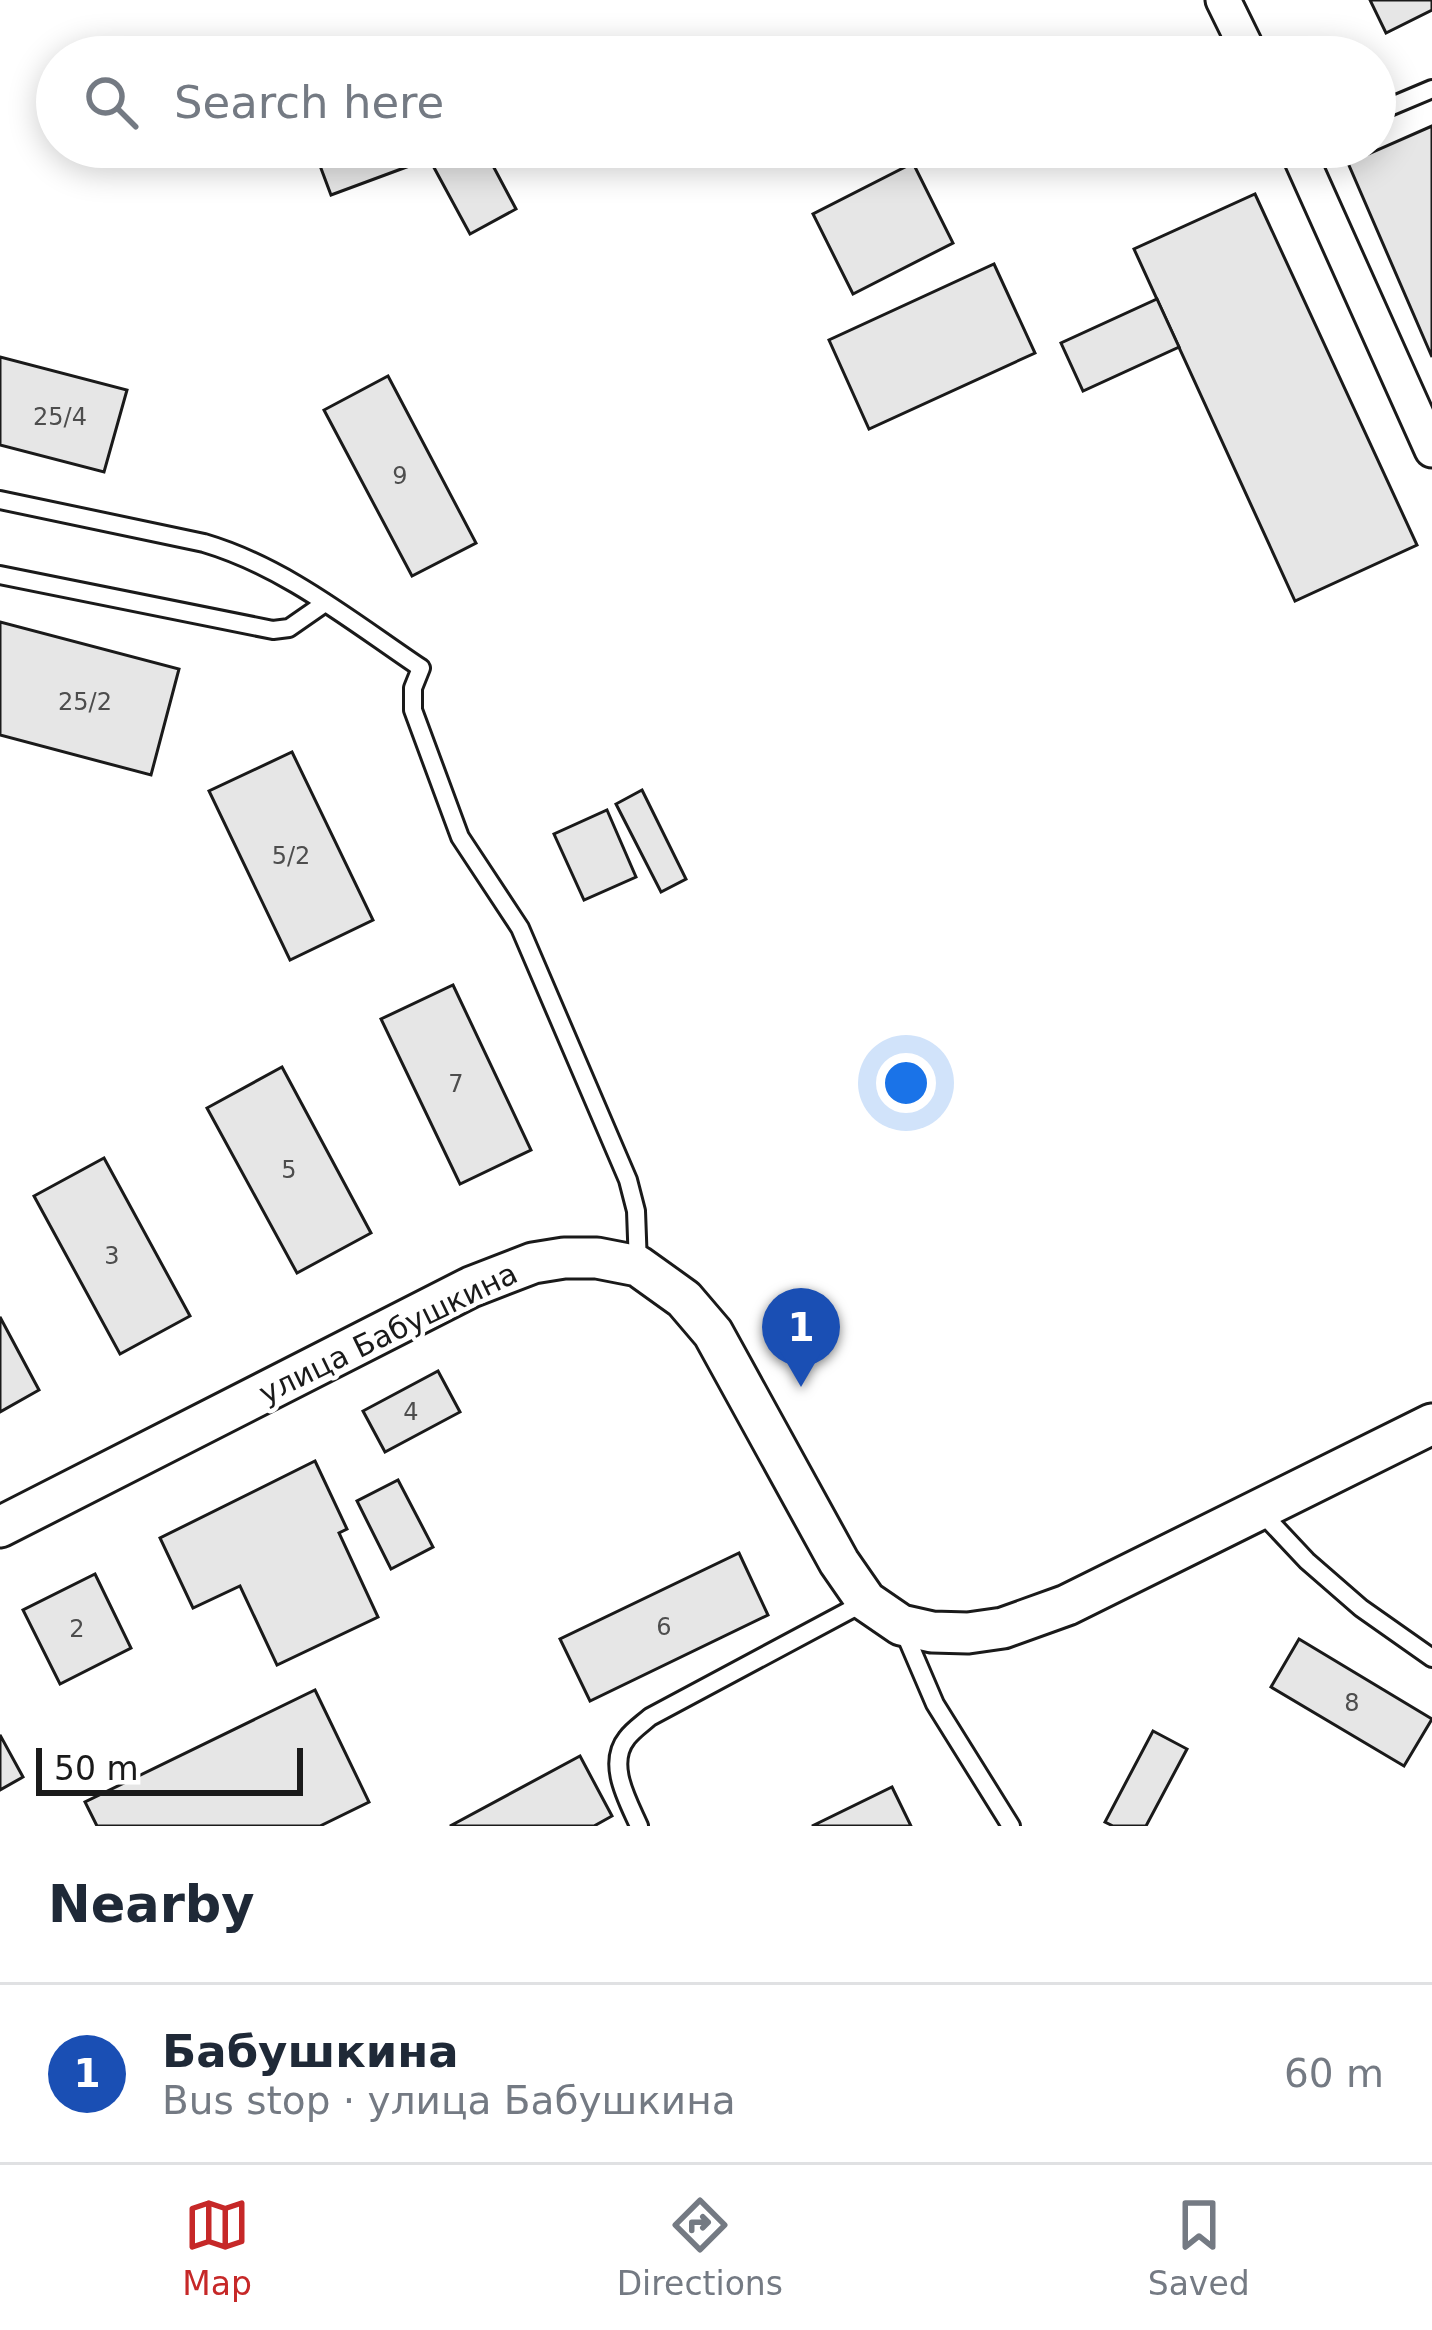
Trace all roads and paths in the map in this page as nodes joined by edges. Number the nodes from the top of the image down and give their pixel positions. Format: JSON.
{"nodes":[{"id":1,"x":1223,"y":0,"type":"edge"},
{"id":2,"x":1241,"y":36,"type":"edge"},
{"id":3,"x":1432,"y":89,"type":"edge"},
{"id":4,"x":1396,"y":104,"type":"edge"},
{"id":5,"x":1305,"y":168,"type":"edge"},
{"id":6,"x":1432,"y":450,"type":"edge"},
{"id":7,"x":0,"y":500,"type":"edge"},
{"id":8,"x":0,"y":575,"type":"edge"},
{"id":9,"x":325,"y":603,"type":"junction"},
{"id":10,"x":638,"y":1266,"type":"junction"},
{"id":11,"x":1432,"y":1424,"type":"edge"},
{"id":12,"x":1258,"y":1510,"type":"junction"},
{"id":13,"x":0,"y":1527,"type":"edge"},
{"id":14,"x":866,"y":1601,"type":"junction"},
{"id":15,"x":901,"y":1625,"type":"junction"},
{"id":16,"x":1432,"y":1658,"type":"edge"},
{"id":17,"x":639,"y":1826,"type":"edge"},
{"id":18,"x":1011,"y":1826,"type":"edge"}],
"edges":[{"from":1,"to":2,"type":"street"},
{"from":3,"to":4,"type":"lane"},
{"from":5,"to":6,"type":"street"},
{"from":7,"to":9,"type":"lane"},
{"from":8,"to":9,"type":"lane"},
{"from":9,"to":10,"type":"lane"},
{"from":10,"to":13,"type":"street","name":"улица Бабушкина"},
{"from":10,"to":14,"type":"street","name":"улица Бабушкина"},
{"from":11,"to":12,"type":"street","name":"улица Бабушкина"},
{"from":12,"to":15,"type":"street","name":"улица Бабушкина"},
{"from":12,"to":16,"type":"lane"},
{"from":14,"to":15,"type":"street","name":"улица Бабушкина"},
{"from":14,"to":17,"type":"lane"},
{"from":15,"to":18,"type":"lane"}]}
